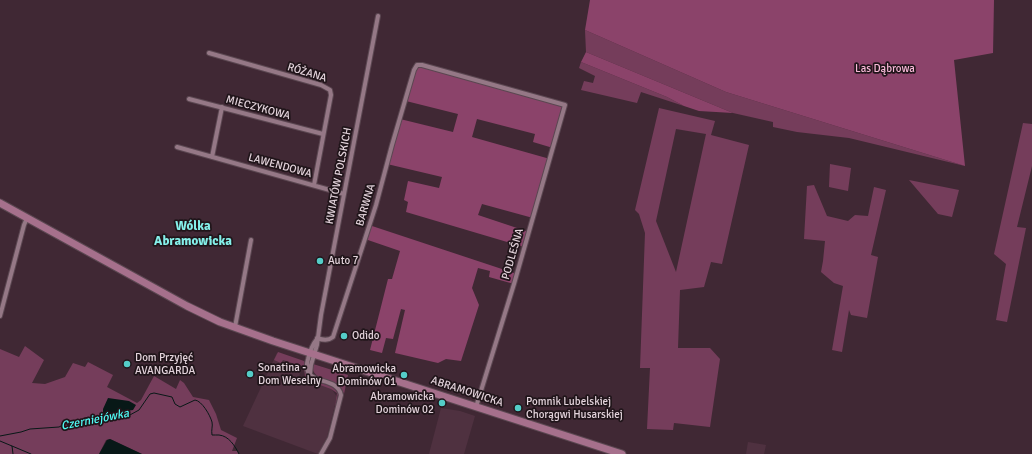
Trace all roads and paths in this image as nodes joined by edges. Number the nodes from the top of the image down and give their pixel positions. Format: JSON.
{"nodes":[{"id":1,"x":378,"y":16,"type":"dead end"},
{"id":2,"x":209,"y":53,"type":"dead end"},
{"id":3,"x":422,"y":65,"type":"joint"},
{"id":4,"x":189,"y":99,"type":"dead end"},
{"id":5,"x":222,"y":107,"type":"junction"},
{"id":6,"x":323,"y":134,"type":"junction"},
{"id":7,"x":177,"y":147,"type":"dead end"},
{"id":8,"x":212,"y":157,"type":"junction"},
{"id":9,"x":314,"y":185,"type":"junction"},
{"id":10,"x":344,"y":194,"type":"junction"},
{"id":11,"x":0,"y":203,"type":"edge"},
{"id":12,"x":27,"y":218,"type":"junction"},
{"id":13,"x":252,"y":240,"type":"dead end"},
{"id":14,"x":0,"y":316,"type":"edge"},
{"id":15,"x":235,"y":328,"type":"junction"},
{"id":16,"x":317,"y":338,"type":"junction"},
{"id":17,"x":312,"y":354,"type":"junction"},
{"id":18,"x":476,"y":407,"type":"junction"},
{"id":19,"x":321,"y":454,"type":"edge"},
{"id":20,"x":622,"y":454,"type":"edge"}],
"edges":[{"from":1,"to":10,"type":"street","name":"KWIATÓW POLSKICH"},
{"from":2,"to":6,"type":"street","name":"RÓŻANA"},
{"from":3,"to":16,"type":"street","name":"BARWNA"},
{"from":3,"to":18,"type":"street","name":"PODLEŚNA"},
{"from":4,"to":5,"type":"street","name":"MIECZYKOWA"},
{"from":5,"to":6,"type":"street","name":"MIECZYKOWA"},
{"from":5,"to":8,"type":"street"},
{"from":6,"to":9,"type":"street","name":"RÓŻANA"},
{"from":7,"to":8,"type":"street","name":"LAWENDOWA"},
{"from":8,"to":9,"type":"street","name":"LAWENDOWA"},
{"from":9,"to":10,"type":"street","name":"LAWENDOWA"},
{"from":10,"to":16,"type":"street","name":"KWIATÓW POLSKICH"},
{"from":11,"to":12,"type":"main road","name":"ABRAMOWICKA"},
{"from":12,"to":14,"type":"street"},
{"from":12,"to":15,"type":"main road","name":"ABRAMOWICKA"},
{"from":13,"to":15,"type":"street"},
{"from":15,"to":17,"type":"main road","name":"ABRAMOWICKA"},
{"from":16,"to":17,"type":"street","name":"KWIATÓW POLSKICH"},
{"from":17,"to":18,"type":"main road","name":"ABRAMOWICKA"},
{"from":17,"to":19,"type":"street","name":"KWIATÓW POLSKICH"},
{"from":18,"to":20,"type":"main road","name":"ABRAMOWICKA"}]}
